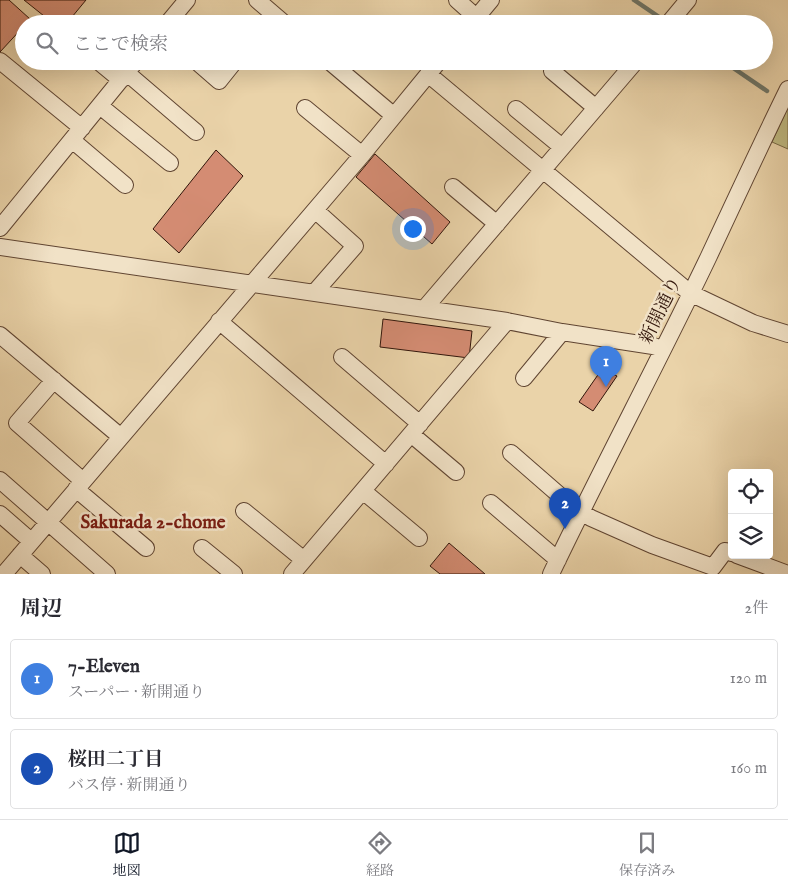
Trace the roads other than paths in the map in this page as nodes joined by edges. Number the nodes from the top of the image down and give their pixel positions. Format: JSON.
{"nodes":[{"id":1,"x":187,"y":0,"type":"edge"},
{"id":2,"x":256,"y":0,"type":"edge"},
{"id":3,"x":457,"y":0,"type":"edge"},
{"id":4,"x":491,"y":0,"type":"edge"},
{"id":5,"x":688,"y":0,"type":"edge"},
{"id":6,"x":174,"y":15,"type":"edge"},
{"id":7,"x":270,"y":15,"type":"edge"},
{"id":8,"x":468,"y":15,"type":"edge"},
{"id":9,"x":478,"y":15,"type":"edge"},
{"id":10,"x":675,"y":15,"type":"edge"},
{"id":11,"x":0,"y":61,"type":"edge"},
{"id":12,"x":206,"y":70,"type":"edge"},
{"id":13,"x":228,"y":70,"type":"edge"},
{"id":14,"x":340,"y":70,"type":"edge"},
{"id":15,"x":430,"y":70,"type":"edge"},
{"id":16,"x":436,"y":70,"type":"edge"},
{"id":17,"x":624,"y":70,"type":"edge"},
{"id":18,"x":128,"y":72,"type":"edge"},
{"id":19,"x":552,"y":72,"type":"dead end"},
{"id":20,"x":788,"y":88,"type":"edge"},
{"id":21,"x":100,"y":106,"type":"junction"},
{"id":22,"x":305,"y":108,"type":"dead end"},
{"id":23,"x":596,"y":108,"type":"junction"},
{"id":24,"x":516,"y":109,"type":"dead end"},
{"id":25,"x":393,"y":115,"type":"junction"},
{"id":26,"x":196,"y":132,"type":"dead end"},
{"id":27,"x":77,"y":134,"type":"junction"},
{"id":28,"x":562,"y":147,"type":"junction"},
{"id":29,"x":362,"y":155,"type":"junction"},
{"id":30,"x":170,"y":163,"type":"dead end"},
{"id":31,"x":543,"y":170,"type":"junction"},
{"id":32,"x":125,"y":185,"type":"dead end"},
{"id":33,"x":453,"y":187,"type":"dead end"},
{"id":34,"x":315,"y":210,"type":"junction"},
{"id":35,"x":497,"y":224,"type":"junction"},
{"id":36,"x":0,"y":228,"type":"edge"},
{"id":37,"x":0,"y":246,"type":"edge"},
{"id":38,"x":251,"y":284,"type":"junction"},
{"id":39,"x":314,"y":293,"type":"junction"},
{"id":40,"x":690,"y":293,"type":"junction"},
{"id":41,"x":424,"y":309,"type":"junction"},
{"id":42,"x":219,"y":321,"type":"junction"},
{"id":43,"x":507,"y":321,"type":"junction"},
{"id":44,"x":562,"y":332,"type":"junction"},
{"id":45,"x":788,"y":334,"type":"edge"},
{"id":46,"x":0,"y":335,"type":"edge"},
{"id":47,"x":663,"y":350,"type":"junction"},
{"id":48,"x":342,"y":357,"type":"dead end"},
{"id":49,"x":524,"y":378,"type":"dead end"},
{"id":50,"x":54,"y":380,"type":"junction"},
{"id":51,"x":416,"y":429,"type":"junction"},
{"id":52,"x":120,"y":437,"type":"junction"},
{"id":53,"x":511,"y":453,"type":"dead end"},
{"id":54,"x":386,"y":464,"type":"junction"},
{"id":55,"x":456,"y":472,"type":"dead end"},
{"id":56,"x":0,"y":480,"type":"edge"},
{"id":57,"x":80,"y":485,"type":"junction"},
{"id":58,"x":362,"y":492,"type":"junction"},
{"id":59,"x":491,"y":503,"type":"dead end"},
{"id":60,"x":244,"y":511,"type":"dead end"},
{"id":61,"x":580,"y":512,"type":"junction"},
{"id":62,"x":0,"y":514,"type":"edge"},
{"id":63,"x":48,"y":522,"type":"junction"},
{"id":64,"x":419,"y":538,"type":"dead end"},
{"id":65,"x":31,"y":541,"type":"junction"},
{"id":66,"x":146,"y":548,"type":"dead end"},
{"id":67,"x":202,"y":548,"type":"dead end"},
{"id":68,"x":728,"y":552,"type":"edge"},
{"id":69,"x":20,"y":555,"type":"junction"},
{"id":70,"x":748,"y":559,"type":"edge"},
{"id":71,"x":304,"y":560,"type":"junction"},
{"id":72,"x":554,"y":567,"type":"edge"},
{"id":73,"x":4,"y":574,"type":"edge"},
{"id":74,"x":42,"y":574,"type":"edge"},
{"id":75,"x":107,"y":574,"type":"edge"},
{"id":76,"x":234,"y":574,"type":"edge"},
{"id":77,"x":292,"y":574,"type":"edge"},
{"id":78,"x":787,"y":574,"type":"edge"}],
"edges":[{"from":1,"to":6,"type":"street"},
{"from":2,"to":7,"type":"street"},
{"from":3,"to":8,"type":"street"},
{"from":4,"to":9,"type":"street"},
{"from":5,"to":10,"type":"street"},
{"from":11,"to":27,"type":"street"},
{"from":12,"to":13,"type":"street"},
{"from":14,"to":25,"type":"street"},
{"from":15,"to":25,"type":"street"},
{"from":16,"to":31,"type":"street"},
{"from":17,"to":23,"type":"street"},
{"from":18,"to":21,"type":"street"},
{"from":18,"to":26,"type":"street"},
{"from":19,"to":23,"type":"street"},
{"from":20,"to":40,"type":"street","name":"新開通り"},
{"from":21,"to":27,"type":"street"},
{"from":21,"to":30,"type":"street"},
{"from":22,"to":29,"type":"street"},
{"from":23,"to":28,"type":"street"},
{"from":24,"to":28,"type":"street"},
{"from":25,"to":29,"type":"street"},
{"from":27,"to":32,"type":"street"},
{"from":27,"to":36,"type":"street"},
{"from":28,"to":31,"type":"street"},
{"from":29,"to":34,"type":"street"},
{"from":31,"to":35,"type":"street"},
{"from":31,"to":40,"type":"street"},
{"from":33,"to":35,"type":"street"},
{"from":34,"to":38,"type":"street"},
{"from":34,"to":39,"type":"street"},
{"from":35,"to":41,"type":"street"},
{"from":37,"to":38,"type":"street"},
{"from":38,"to":39,"type":"street"},
{"from":38,"to":42,"type":"street"},
{"from":39,"to":41,"type":"street"},
{"from":40,"to":45,"type":"street"},
{"from":40,"to":47,"type":"street","name":"新開通り"},
{"from":41,"to":43,"type":"street"},
{"from":42,"to":52,"type":"street"},
{"from":42,"to":54,"type":"street"},
{"from":43,"to":44,"type":"street"},
{"from":43,"to":51,"type":"street"},
{"from":44,"to":47,"type":"street"},
{"from":44,"to":49,"type":"street"},
{"from":46,"to":50,"type":"street"},
{"from":47,"to":61,"type":"street","name":"新開通り"},
{"from":48,"to":51,"type":"street"},
{"from":50,"to":52,"type":"street"},
{"from":50,"to":57,"type":"street"},
{"from":51,"to":54,"type":"street"},
{"from":51,"to":55,"type":"street"},
{"from":52,"to":57,"type":"street"},
{"from":53,"to":61,"type":"street"},
{"from":54,"to":58,"type":"street"},
{"from":56,"to":63,"type":"street"},
{"from":57,"to":63,"type":"street"},
{"from":57,"to":66,"type":"street"},
{"from":58,"to":64,"type":"street"},
{"from":58,"to":71,"type":"street"},
{"from":59,"to":72,"type":"street"},
{"from":60,"to":71,"type":"street"},
{"from":61,"to":68,"type":"street"},
{"from":61,"to":72,"type":"street","name":"新開通り"},
{"from":62,"to":65,"type":"street"},
{"from":63,"to":65,"type":"street"},
{"from":63,"to":75,"type":"street"},
{"from":65,"to":69,"type":"street"},
{"from":67,"to":76,"type":"street"},
{"from":69,"to":73,"type":"street"},
{"from":69,"to":74,"type":"street"},
{"from":70,"to":78,"type":"street"},
{"from":71,"to":77,"type":"street"}]}
